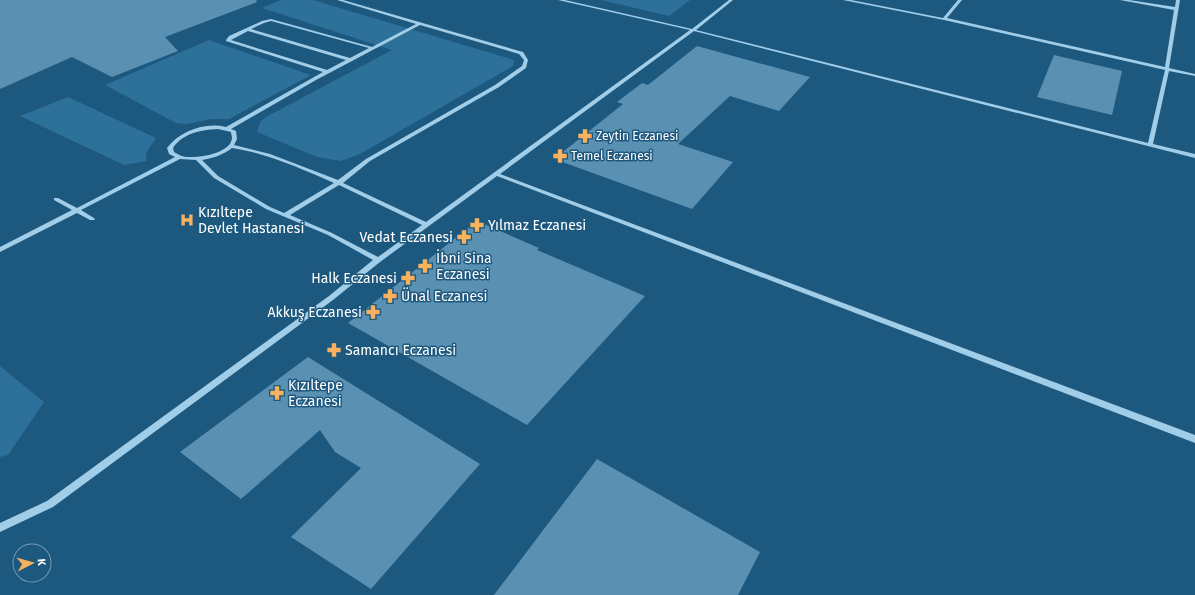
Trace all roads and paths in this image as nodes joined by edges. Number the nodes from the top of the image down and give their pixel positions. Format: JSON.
{"nodes":[{"id":1,"x":339,"y":0,"type":"edge"},
{"id":2,"x":560,"y":0,"type":"edge"},
{"id":3,"x":731,"y":0,"type":"edge"},
{"id":4,"x":845,"y":0,"type":"edge"},
{"id":5,"x":960,"y":0,"type":"edge"},
{"id":6,"x":1122,"y":0,"type":"edge"},
{"id":7,"x":1178,"y":0,"type":"edge"},
{"id":8,"x":1177,"y":9,"type":"junction"},
{"id":9,"x":944,"y":19,"type":"junction"},
{"id":10,"x":419,"y":24,"type":"junction"},
{"id":11,"x":247,"y":29,"type":"junction"},
{"id":12,"x":693,"y":30,"type":"junction"},
{"id":13,"x":372,"y":48,"type":"junction"},
{"id":14,"x":350,"y":60,"type":"junction"},
{"id":15,"x":1167,"y":69,"type":"junction"},
{"id":16,"x":327,"y":72,"type":"junction"},
{"id":17,"x":1195,"y":76,"type":"edge"},
{"id":18,"x":227,"y":129,"type":"junction"},
{"id":19,"x":1150,"y":145,"type":"junction"},
{"id":20,"x":231,"y":146,"type":"junction"},
{"id":21,"x":1195,"y":156,"type":"edge"},
{"id":22,"x":178,"y":158,"type":"junction"},
{"id":23,"x":198,"y":159,"type":"junction"},
{"id":24,"x":496,"y":174,"type":"junction"},
{"id":25,"x":340,"y":182,"type":"junction"},
{"id":26,"x":56,"y":199,"type":"dead end"},
{"id":27,"x":76,"y":211,"type":"junction"},
{"id":28,"x":285,"y":215,"type":"junction"},
{"id":29,"x":92,"y":220,"type":"dead end"},
{"id":30,"x":427,"y":225,"type":"junction"},
{"id":31,"x":0,"y":250,"type":"edge"},
{"id":32,"x":378,"y":260,"type":"junction"},
{"id":33,"x":1195,"y":440,"type":"edge"},
{"id":34,"x":0,"y":528,"type":"edge"}],
"edges":[{"from":1,"to":10,"type":"street"},
{"from":2,"to":12,"type":"street"},
{"from":3,"to":12,"type":"street"},
{"from":4,"to":9,"type":"street"},
{"from":5,"to":9,"type":"street"},
{"from":6,"to":8,"type":"street"},
{"from":7,"to":8,"type":"street"},
{"from":8,"to":15,"type":"street"},
{"from":9,"to":15,"type":"street"},
{"from":10,"to":13,"type":"street"},
{"from":10,"to":25,"type":"street"},
{"from":11,"to":13,"type":"street"},
{"from":11,"to":14,"type":"street"},
{"from":11,"to":16,"type":"street"},
{"from":12,"to":19,"type":"street"},
{"from":12,"to":24,"type":"street"},
{"from":13,"to":14,"type":"street"},
{"from":14,"to":16,"type":"street"},
{"from":15,"to":17,"type":"street"},
{"from":15,"to":19,"type":"street"},
{"from":16,"to":18,"type":"street"},
{"from":18,"to":20,"type":"street"},
{"from":18,"to":22,"type":"street"},
{"from":19,"to":21,"type":"street"},
{"from":20,"to":23,"type":"street"},
{"from":20,"to":25,"type":"street"},
{"from":22,"to":23,"type":"street"},
{"from":22,"to":27,"type":"street"},
{"from":23,"to":28,"type":"street"},
{"from":24,"to":30,"type":"street"},
{"from":24,"to":33,"type":"street"},
{"from":25,"to":28,"type":"street"},
{"from":25,"to":30,"type":"street"},
{"from":26,"to":27,"type":"street"},
{"from":27,"to":29,"type":"street"},
{"from":27,"to":31,"type":"street"},
{"from":28,"to":32,"type":"street"},
{"from":30,"to":32,"type":"street"},
{"from":32,"to":34,"type":"street"}]}
